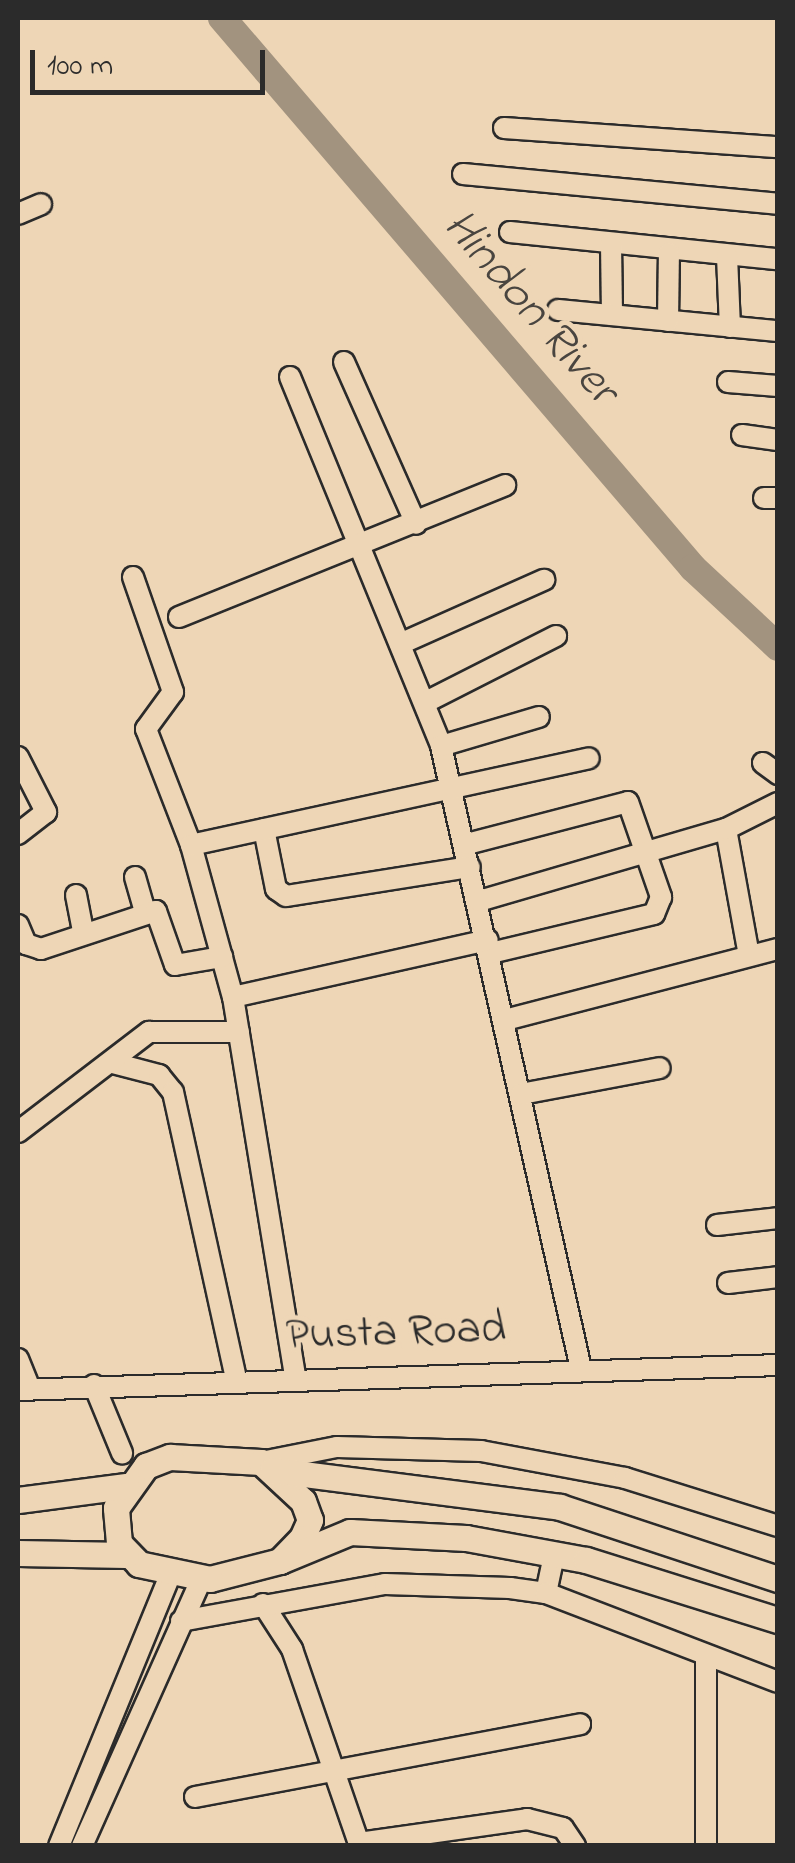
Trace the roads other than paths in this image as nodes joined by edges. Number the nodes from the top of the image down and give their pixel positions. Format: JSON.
{"nodes":[{"id":1,"x":504,"y":128,"type":"dead end"},
{"id":2,"x":778,"y":147,"type":"edge"},
{"id":3,"x":463,"y":174,"type":"dead end"},
{"id":4,"x":41,"y":204,"type":"dead end"},
{"id":5,"x":778,"y":204,"type":"edge"},
{"id":6,"x":18,"y":214,"type":"edge"},
{"id":7,"x":510,"y":232,"type":"dead end"},
{"id":8,"x":611,"y":243,"type":"junction"},
{"id":9,"x":669,"y":254,"type":"junction"},
{"id":10,"x":727,"y":256,"type":"junction"},
{"id":11,"x":778,"y":259,"type":"edge"},
{"id":12,"x":558,"y":310,"type":"dead end"},
{"id":13,"x":612,"y":315,"type":"junction"},
{"id":14,"x":668,"y":320,"type":"junction"},
{"id":15,"x":730,"y":326,"type":"junction"},
{"id":16,"x":778,"y":331,"type":"edge"},
{"id":17,"x":344,"y":362,"type":"dead end"},
{"id":18,"x":290,"y":376,"type":"dead end"},
{"id":19,"x":728,"y":382,"type":"dead end"},
{"id":20,"x":778,"y":386,"type":"edge"},
{"id":21,"x":778,"y":416,"type":"edge"},
{"id":22,"x":742,"y":435,"type":"dead end"},
{"id":23,"x":777,"y":439,"type":"edge"},
{"id":24,"x":505,"y":486,"type":"dead end"},
{"id":25,"x":416,"y":524,"type":"junction"},
{"id":26,"x":360,"y":548,"type":"junction"},
{"id":27,"x":133,"y":577,"type":"dead end"},
{"id":28,"x":544,"y":580,"type":"dead end"},
{"id":29,"x":179,"y":617,"type":"dead end"},
{"id":30,"x":556,"y":636,"type":"dead end"},
{"id":31,"x":400,"y":644,"type":"junction"},
{"id":32,"x":426,"y":702,"type":"junction"},
{"id":33,"x":539,"y":717,"type":"dead end"},
{"id":34,"x":441,"y":746,"type":"junction"},
{"id":35,"x":18,"y":757,"type":"edge"},
{"id":36,"x":589,"y":758,"type":"dead end"},
{"id":37,"x":452,"y":786,"type":"junction"},
{"id":38,"x":778,"y":803,"type":"edge"},
{"id":39,"x":264,"y":829,"type":"junction"},
{"id":40,"x":726,"y":830,"type":"junction"},
{"id":41,"x":18,"y":834,"type":"edge"},
{"id":42,"x":467,"y":844,"type":"junction"},
{"id":43,"x":191,"y":845,"type":"junction"},
{"id":44,"x":649,"y":849,"type":"junction"},
{"id":45,"x":470,"y":867,"type":"junction"},
{"id":46,"x":135,"y":877,"type":"dead end"},
{"id":47,"x":76,"y":895,"type":"dead end"},
{"id":48,"x":479,"y":901,"type":"junction"},
{"id":49,"x":145,"y":912,"type":"junction"},
{"id":50,"x":18,"y":925,"type":"edge"},
{"id":51,"x":83,"y":932,"type":"junction"},
{"id":52,"x":489,"y":946,"type":"junction"},
{"id":53,"x":778,"y":949,"type":"edge"},
{"id":54,"x":750,"y":956,"type":"junction"},
{"id":55,"x":222,"y":957,"type":"junction"},
{"id":56,"x":233,"y":997,"type":"junction"},
{"id":57,"x":505,"y":1020,"type":"junction"},
{"id":58,"x":239,"y":1032,"type":"junction"},
{"id":59,"x":112,"y":1063,"type":"junction"},
{"id":60,"x":660,"y":1068,"type":"dead end"},
{"id":61,"x":521,"y":1094,"type":"junction"},
{"id":62,"x":18,"y":1132,"type":"edge"},
{"id":63,"x":778,"y":1218,"type":"edge"},
{"id":64,"x":717,"y":1225,"type":"dead end"},
{"id":65,"x":778,"y":1277,"type":"edge"},
{"id":66,"x":728,"y":1283,"type":"dead end"},
{"id":67,"x":18,"y":1358,"type":"edge"},
{"id":68,"x":778,"y":1366,"type":"edge"},
{"id":69,"x":581,"y":1369,"type":"junction"},
{"id":70,"x":295,"y":1376,"type":"junction"},
{"id":71,"x":236,"y":1379,"type":"junction"},
{"id":72,"x":94,"y":1385,"type":"junction"},
{"id":73,"x":24,"y":1390,"type":"edge"},
{"id":74,"x":122,"y":1453,"type":"dead end"},
{"id":75,"x":267,"y":1466,"type":"junction"},
{"id":76,"x":126,"y":1486,"type":"junction"},
{"id":77,"x":18,"y":1500,"type":"edge"},
{"id":78,"x":778,"y":1526,"type":"edge"},
{"id":79,"x":18,"y":1554,"type":"edge"},
{"id":80,"x":554,"y":1554,"type":"junction"},
{"id":81,"x":126,"y":1555,"type":"junction"},
{"id":82,"x":280,"y":1561,"type":"junction"},
{"id":83,"x":170,"y":1576,"type":"junction"},
{"id":84,"x":202,"y":1578,"type":"junction"},
{"id":85,"x":778,"y":1579,"type":"edge"},
{"id":86,"x":546,"y":1593,"type":"junction"},
{"id":87,"x":262,"y":1604,"type":"junction"},
{"id":88,"x":778,"y":1620,"type":"edge"},
{"id":89,"x":180,"y":1622,"type":"junction"},
{"id":90,"x":706,"y":1656,"type":"junction"},
{"id":91,"x":778,"y":1682,"type":"edge"},
{"id":92,"x":580,"y":1724,"type":"dead end"},
{"id":93,"x":333,"y":1771,"type":"junction"},
{"id":94,"x":195,"y":1797,"type":"dead end"},
{"id":95,"x":89,"y":1813,"type":"junction"},
{"id":96,"x":360,"y":1844,"type":"edge"},
{"id":97,"x":59,"y":1846,"type":"edge"},
{"id":98,"x":82,"y":1846,"type":"edge"},
{"id":99,"x":574,"y":1846,"type":"edge"},
{"id":100,"x":706,"y":1846,"type":"edge"}],
"edges":[{"from":1,"to":2,"type":"street"},
{"from":3,"to":5,"type":"street"},
{"from":4,"to":6,"type":"street"},
{"from":7,"to":8,"type":"street"},
{"from":8,"to":9,"type":"street"},
{"from":8,"to":13,"type":"street"},
{"from":9,"to":10,"type":"street"},
{"from":9,"to":14,"type":"street"},
{"from":10,"to":11,"type":"street"},
{"from":10,"to":15,"type":"street"},
{"from":12,"to":13,"type":"street"},
{"from":13,"to":14,"type":"street"},
{"from":14,"to":15,"type":"street"},
{"from":15,"to":16,"type":"street"},
{"from":17,"to":25,"type":"street"},
{"from":18,"to":26,"type":"street"},
{"from":19,"to":20,"type":"street"},
{"from":21,"to":23,"type":"street"},
{"from":22,"to":23,"type":"street"},
{"from":24,"to":25,"type":"street"},
{"from":25,"to":26,"type":"street"},
{"from":26,"to":29,"type":"street"},
{"from":26,"to":31,"type":"street"},
{"from":27,"to":43,"type":"street"},
{"from":28,"to":31,"type":"street"},
{"from":30,"to":32,"type":"street"},
{"from":31,"to":32,"type":"street"},
{"from":32,"to":34,"type":"street"},
{"from":33,"to":34,"type":"street"},
{"from":34,"to":37,"type":"street"},
{"from":35,"to":41,"type":"street"},
{"from":36,"to":37,"type":"street"},
{"from":37,"to":39,"type":"street"},
{"from":37,"to":42,"type":"street"},
{"from":38,"to":40,"type":"street"},
{"from":39,"to":43,"type":"street"},
{"from":39,"to":45,"type":"street"},
{"from":40,"to":44,"type":"street"},
{"from":40,"to":54,"type":"street"},
{"from":42,"to":44,"type":"street"},
{"from":42,"to":45,"type":"street"},
{"from":43,"to":55,"type":"street"},
{"from":44,"to":48,"type":"street"},
{"from":44,"to":52,"type":"street"},
{"from":45,"to":48,"type":"street"},
{"from":46,"to":49,"type":"street"},
{"from":47,"to":51,"type":"street"},
{"from":48,"to":52,"type":"street"},
{"from":49,"to":51,"type":"street"},
{"from":49,"to":55,"type":"street"},
{"from":50,"to":51,"type":"street"},
{"from":52,"to":56,"type":"street"},
{"from":52,"to":57,"type":"street"},
{"from":53,"to":54,"type":"street"},
{"from":54,"to":57,"type":"street"},
{"from":55,"to":56,"type":"street"},
{"from":56,"to":58,"type":"street"},
{"from":57,"to":61,"type":"street"},
{"from":58,"to":59,"type":"street"},
{"from":58,"to":70,"type":"street"},
{"from":59,"to":62,"type":"street"},
{"from":59,"to":71,"type":"street"},
{"from":60,"to":61,"type":"street"},
{"from":61,"to":69,"type":"street"},
{"from":63,"to":64,"type":"street"},
{"from":65,"to":66,"type":"street"},
{"from":67,"to":73,"type":"street"},
{"from":68,"to":69,"type":"street","name":"Pusta Road"},
{"from":69,"to":70,"type":"street","name":"Pusta Road"},
{"from":70,"to":71,"type":"street","name":"Pusta Road"},
{"from":71,"to":72,"type":"street","name":"Pusta Road"},
{"from":72,"to":73,"type":"street","name":"Pusta Road"},
{"from":72,"to":74,"type":"street"},
{"from":75,"to":76,"type":"main road"},
{"from":75,"to":78,"type":"street"},
{"from":75,"to":82,"type":"main road"},
{"from":75,"to":85,"type":"main road"},
{"from":76,"to":77,"type":"main road"},
{"from":76,"to":81,"type":"main road"},
{"from":79,"to":81,"type":"main road"},
{"from":80,"to":82,"type":"main road"},
{"from":80,"to":86,"type":"street"},
{"from":80,"to":88,"type":"main road"},
{"from":81,"to":83,"type":"main road"},
{"from":82,"to":84,"type":"main road"},
{"from":83,"to":84,"type":"main road"},
{"from":83,"to":95,"type":"street"},
{"from":84,"to":89,"type":"street"},
{"from":86,"to":87,"type":"street"},
{"from":86,"to":90,"type":"street"},
{"from":87,"to":89,"type":"street"},
{"from":87,"to":93,"type":"street"},
{"from":89,"to":95,"type":"street"},
{"from":90,"to":91,"type":"street"},
{"from":90,"to":100,"type":"street"},
{"from":92,"to":93,"type":"street"},
{"from":93,"to":94,"type":"street"},
{"from":93,"to":96,"type":"street"},
{"from":95,"to":97,"type":"street"},
{"from":95,"to":98,"type":"street"},
{"from":96,"to":99,"type":"street"}]}
